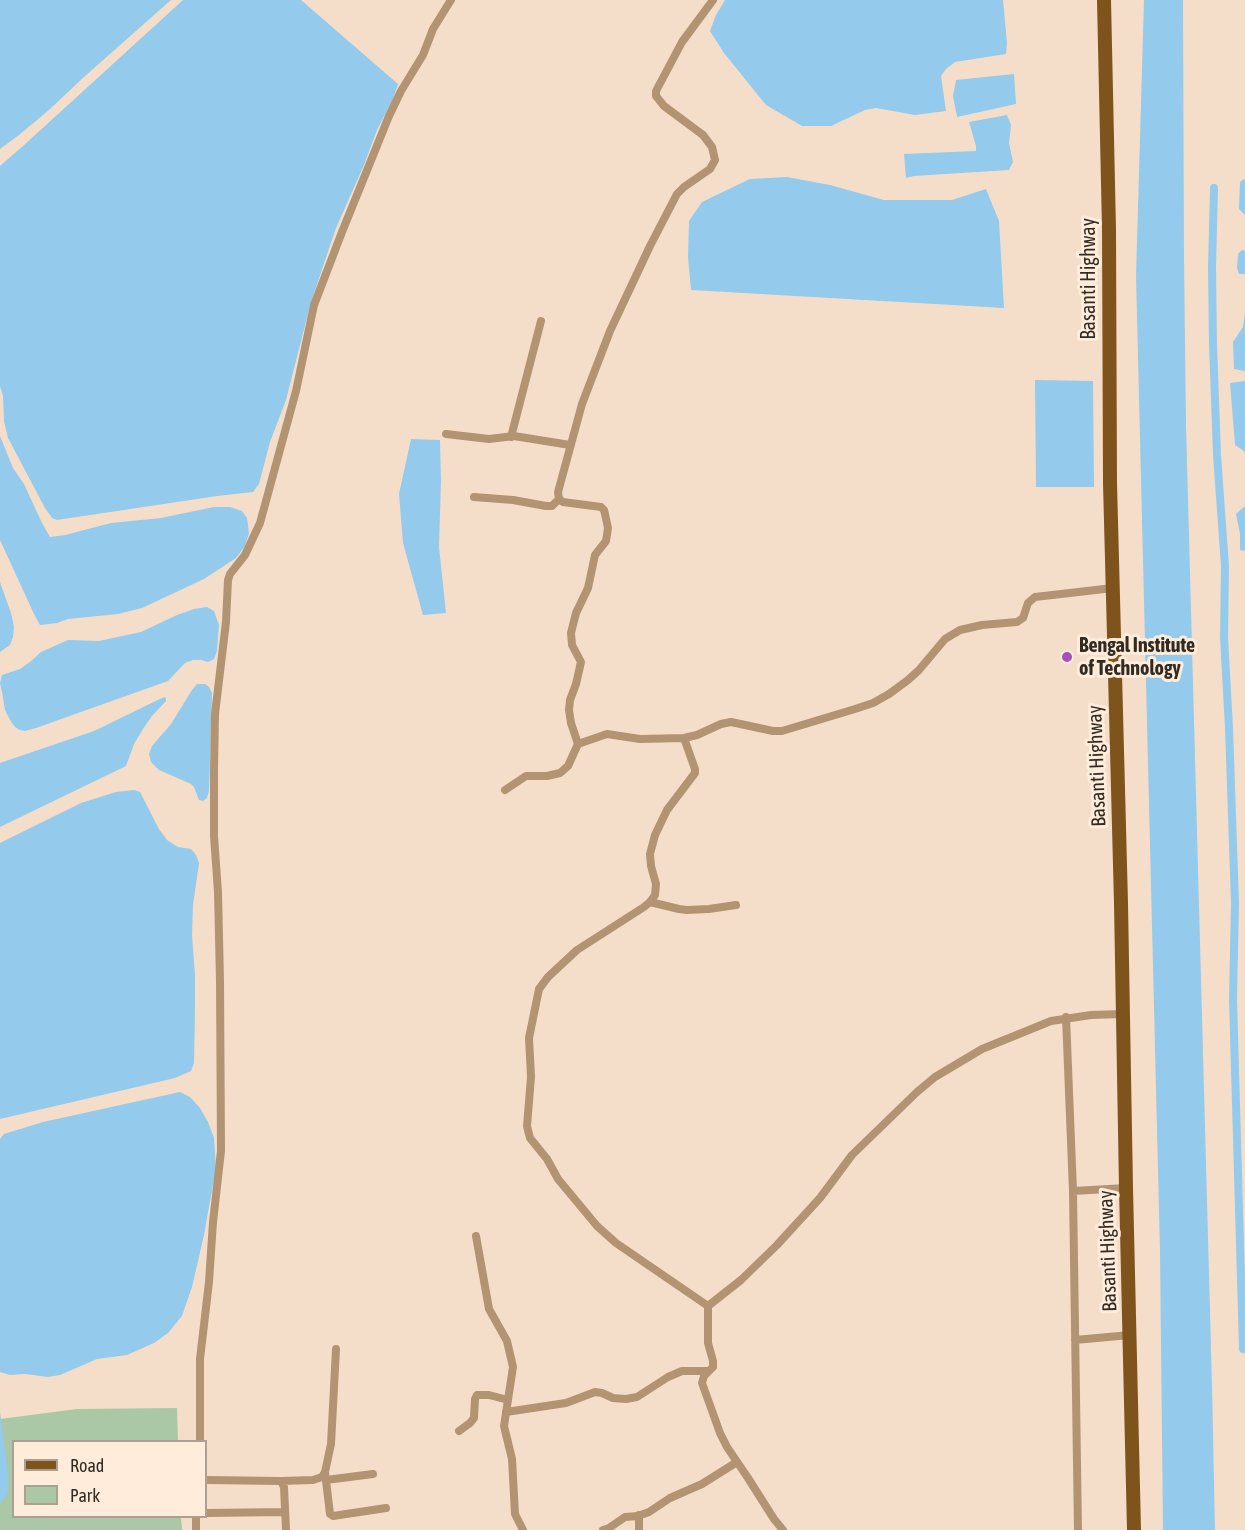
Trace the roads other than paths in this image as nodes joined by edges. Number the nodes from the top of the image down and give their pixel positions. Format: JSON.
{"nodes":[{"id":1,"x":451,"y":0,"type":"edge"},
{"id":2,"x":712,"y":0,"type":"edge"},
{"id":3,"x":1104,"y":0,"type":"edge"},
{"id":4,"x":541,"y":321,"type":"dead end"},
{"id":5,"x":446,"y":434,"type":"dead end"},
{"id":6,"x":511,"y":437,"type":"junction"},
{"id":7,"x":570,"y":445,"type":"junction"},
{"id":8,"x":474,"y":497,"type":"dead end"},
{"id":9,"x":559,"y":500,"type":"junction"},
{"id":10,"x":1113,"y":588,"type":"junction"},
{"id":11,"x":684,"y":738,"type":"junction"},
{"id":12,"x":578,"y":744,"type":"junction"},
{"id":13,"x":505,"y":790,"type":"dead end"},
{"id":14,"x":650,"y":902,"type":"junction"},
{"id":15,"x":736,"y":904,"type":"dead end"},
{"id":16,"x":1123,"y":1014,"type":"junction"},
{"id":17,"x":1066,"y":1017,"type":"junction"},
{"id":18,"x":1126,"y":1188,"type":"junction"},
{"id":19,"x":1073,"y":1191,"type":"junction"},
{"id":20,"x":476,"y":1236,"type":"dead end"},
{"id":21,"x":708,"y":1306,"type":"junction"},
{"id":22,"x":1130,"y":1335,"type":"junction"},
{"id":23,"x":1075,"y":1340,"type":"junction"},
{"id":24,"x":336,"y":1349,"type":"dead end"},
{"id":25,"x":708,"y":1371,"type":"junction"},
{"id":26,"x":508,"y":1400,"type":"junction"},
{"id":27,"x":506,"y":1412,"type":"junction"},
{"id":28,"x":459,"y":1431,"type":"dead end"},
{"id":29,"x":200,"y":1440,"type":"edge"},
{"id":30,"x":737,"y":1462,"type":"junction"},
{"id":31,"x":373,"y":1474,"type":"dead end"},
{"id":32,"x":326,"y":1476,"type":"junction"},
{"id":33,"x":207,"y":1480,"type":"edge"},
{"id":34,"x":281,"y":1481,"type":"junction"},
{"id":35,"x":386,"y":1508,"type":"dead end"},
{"id":36,"x":285,"y":1512,"type":"junction"},
{"id":37,"x":207,"y":1513,"type":"edge"},
{"id":38,"x":639,"y":1515,"type":"junction"},
{"id":39,"x":286,"y":1530,"type":"edge"},
{"id":40,"x":523,"y":1530,"type":"edge"},
{"id":41,"x":603,"y":1530,"type":"edge"},
{"id":42,"x":639,"y":1530,"type":"edge"},
{"id":43,"x":783,"y":1530,"type":"edge"},
{"id":44,"x":1078,"y":1530,"type":"edge"},
{"id":45,"x":1134,"y":1530,"type":"edge"}],
"edges":[{"from":1,"to":29,"type":"street"},
{"from":2,"to":7,"type":"street"},
{"from":3,"to":10,"type":"main road","name":"Basanti Highway"},
{"from":4,"to":6,"type":"street"},
{"from":5,"to":6,"type":"street"},
{"from":6,"to":7,"type":"street"},
{"from":7,"to":9,"type":"street"},
{"from":8,"to":9,"type":"street"},
{"from":9,"to":12,"type":"street"},
{"from":10,"to":11,"type":"street"},
{"from":10,"to":16,"type":"main road","name":"Basanti Highway"},
{"from":11,"to":12,"type":"street"},
{"from":11,"to":14,"type":"street"},
{"from":12,"to":13,"type":"street"},
{"from":14,"to":15,"type":"street"},
{"from":14,"to":21,"type":"street"},
{"from":16,"to":17,"type":"street"},
{"from":16,"to":18,"type":"main road","name":"Basanti Highway"},
{"from":17,"to":19,"type":"street"},
{"from":17,"to":21,"type":"street"},
{"from":18,"to":19,"type":"street"},
{"from":18,"to":22,"type":"main road","name":"Basanti Highway"},
{"from":19,"to":23,"type":"street"},
{"from":20,"to":26,"type":"street"},
{"from":21,"to":25,"type":"street"},
{"from":22,"to":23,"type":"street"},
{"from":22,"to":45,"type":"main road","name":"Basanti Highway"},
{"from":23,"to":44,"type":"street"},
{"from":24,"to":32,"type":"street"},
{"from":25,"to":27,"type":"street"},
{"from":25,"to":30,"type":"street"},
{"from":26,"to":27,"type":"street"},
{"from":26,"to":28,"type":"street"},
{"from":27,"to":40,"type":"street"},
{"from":30,"to":38,"type":"street"},
{"from":30,"to":43,"type":"street"},
{"from":31,"to":32,"type":"street"},
{"from":32,"to":34,"type":"street"},
{"from":32,"to":35,"type":"street"},
{"from":33,"to":34,"type":"street"},
{"from":34,"to":36,"type":"street"},
{"from":36,"to":37,"type":"street"},
{"from":36,"to":39,"type":"street"},
{"from":38,"to":41,"type":"street"},
{"from":38,"to":42,"type":"street"}]}
